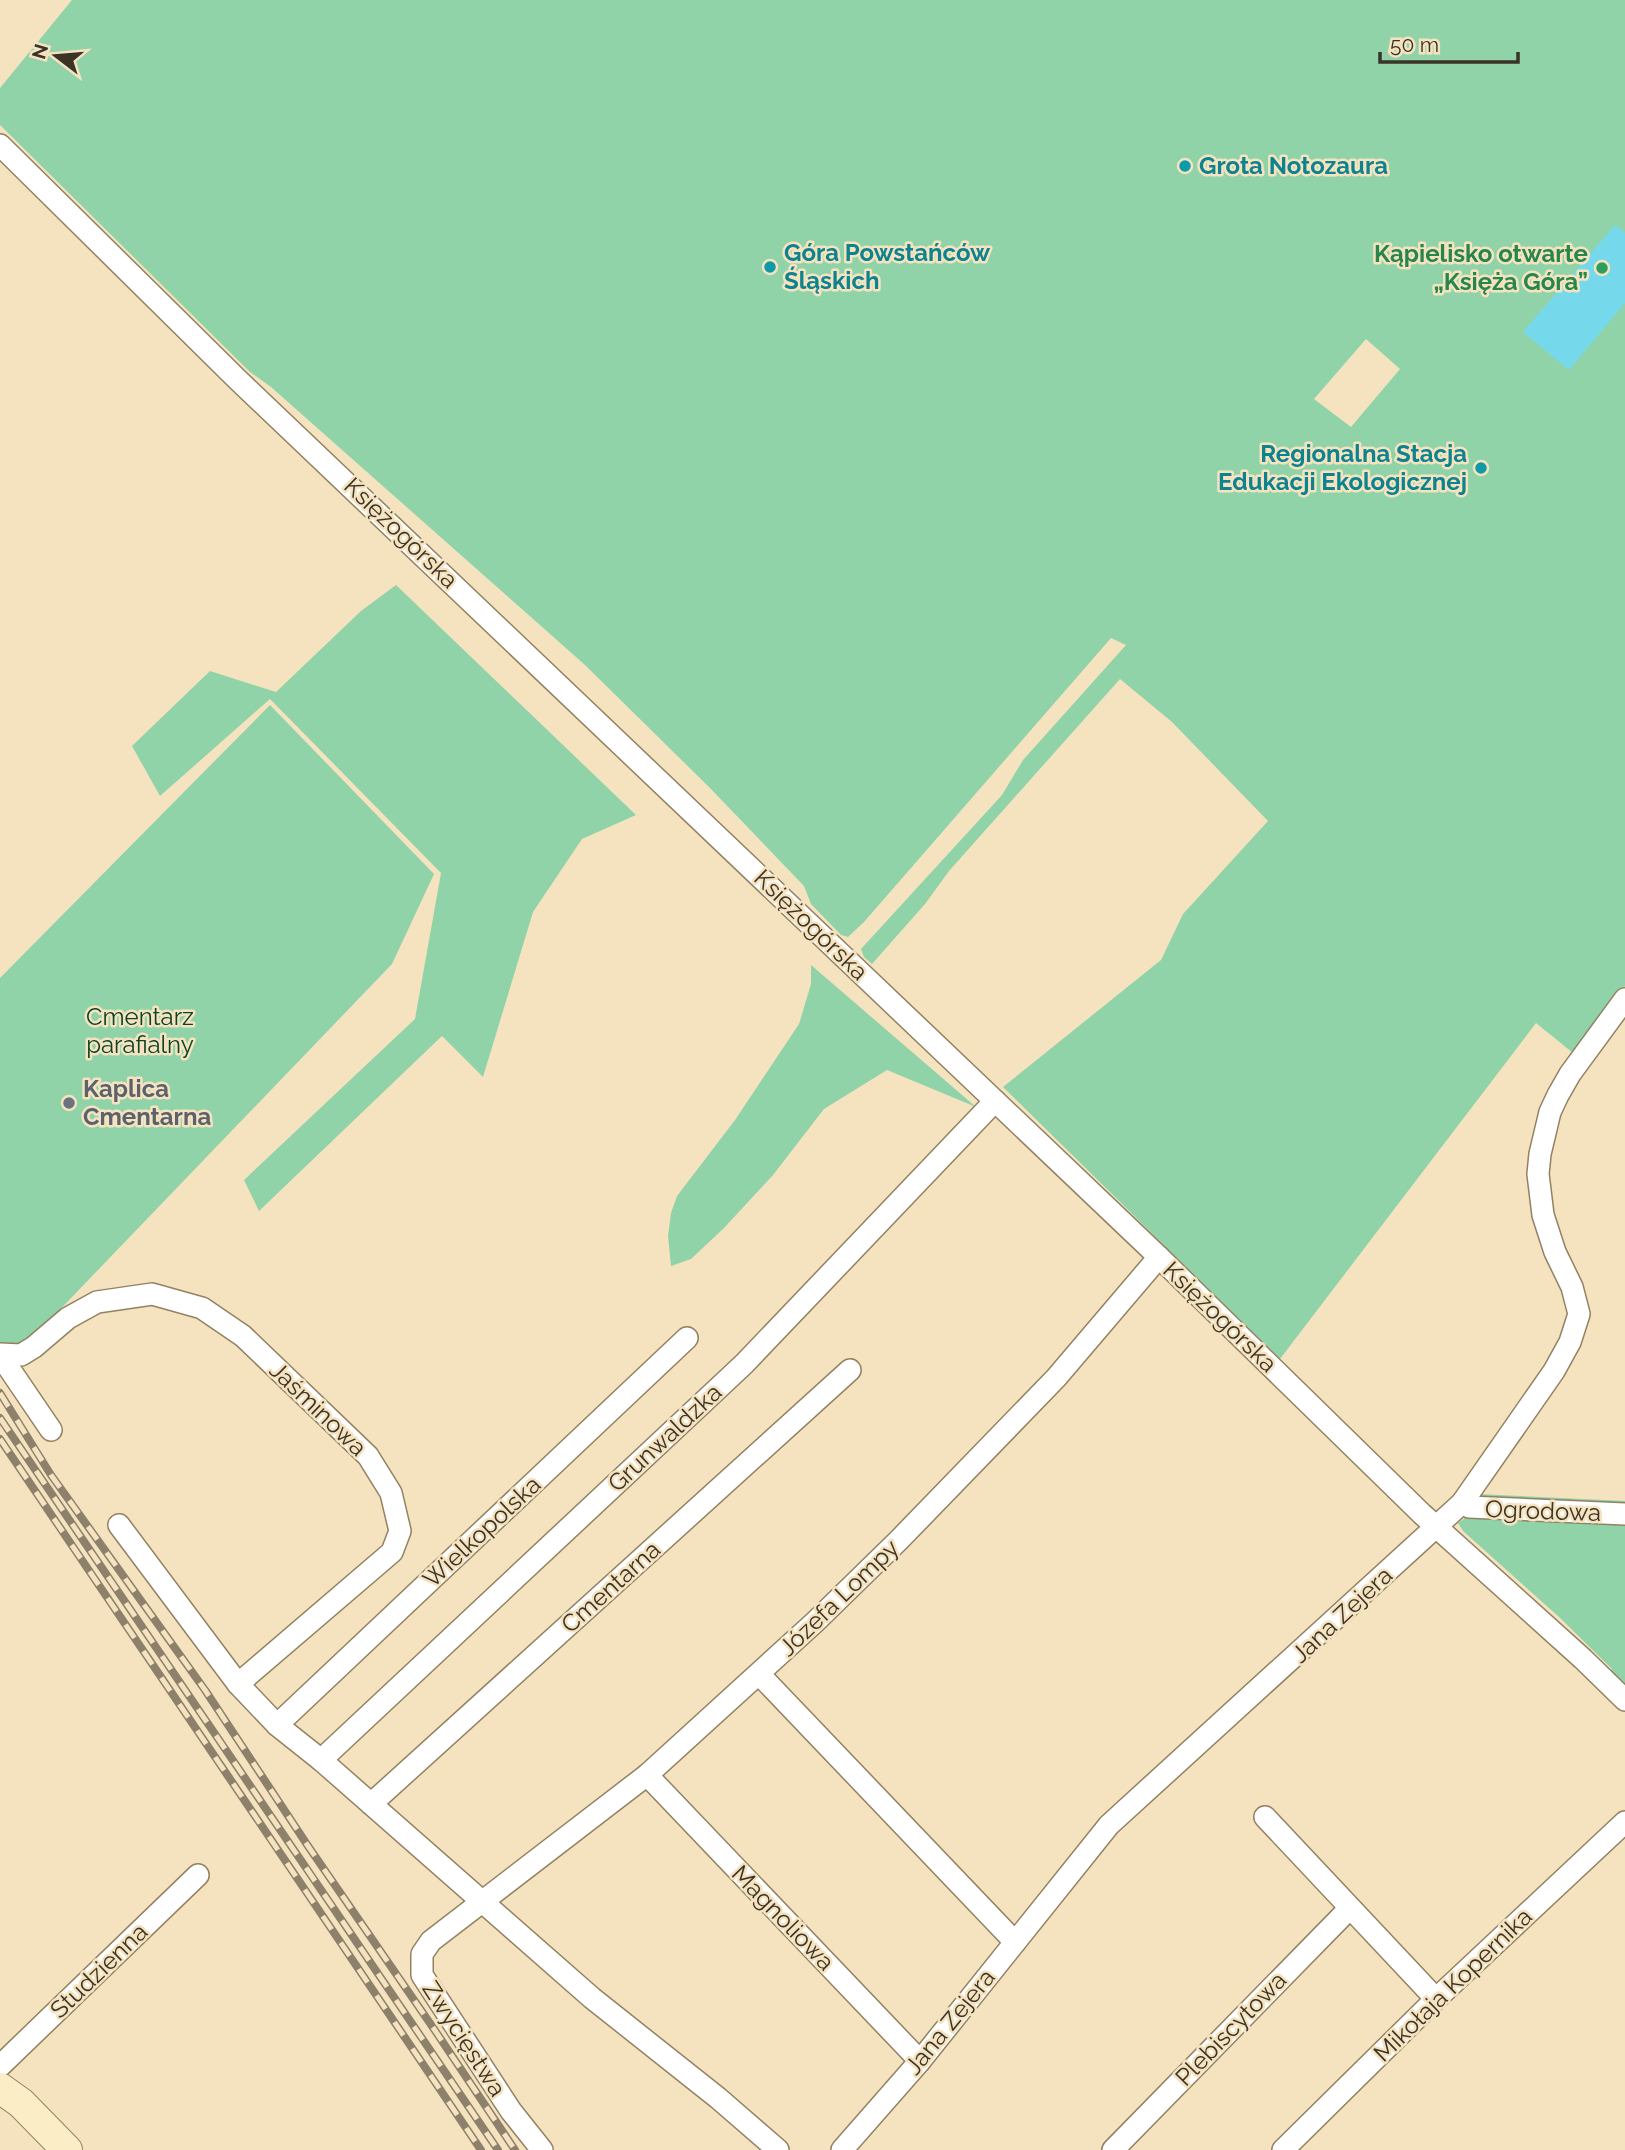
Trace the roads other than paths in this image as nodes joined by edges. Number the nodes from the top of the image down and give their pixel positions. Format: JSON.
{"nodes":[{"id":1,"x":0,"y":145,"type":"edge"},
{"id":2,"x":1625,"y":999,"type":"edge"},
{"id":3,"x":995,"y":1101,"type":"junction"},
{"id":4,"x":1159,"y":1257,"type":"junction"},
{"id":5,"x":687,"y":1338,"type":"dead end"},
{"id":6,"x":0,"y":1355,"type":"edge"},
{"id":7,"x":850,"y":1370,"type":"dead end"},
{"id":8,"x":51,"y":1430,"type":"dead end"},
{"id":9,"x":1462,"y":1503,"type":"junction"},
{"id":10,"x":1625,"y":1514,"type":"edge"},
{"id":11,"x":119,"y":1525,"type":"dead end"},
{"id":12,"x":1437,"y":1527,"type":"junction"},
{"id":13,"x":759,"y":1674,"type":"junction"},
{"id":14,"x":238,"y":1684,"type":"junction"},
{"id":15,"x":1625,"y":1700,"type":"edge"},
{"id":16,"x":277,"y":1725,"type":"junction"},
{"id":17,"x":321,"y":1760,"type":"junction"},
{"id":18,"x":647,"y":1775,"type":"junction"},
{"id":19,"x":371,"y":1804,"type":"junction"},
{"id":20,"x":1265,"y":1817,"type":"dead end"},
{"id":21,"x":1625,"y":1822,"type":"edge"},
{"id":22,"x":198,"y":1875,"type":"dead end"},
{"id":23,"x":481,"y":1901,"type":"junction"},
{"id":24,"x":1349,"y":1909,"type":"junction"},
{"id":25,"x":1016,"y":1941,"type":"junction"},
{"id":26,"x":1436,"y":1999,"type":"junction"},
{"id":27,"x":920,"y":2061,"type":"junction"},
{"id":28,"x":0,"y":2066,"type":"edge"},
{"id":29,"x":0,"y":2088,"type":"edge"},
{"id":30,"x":68,"y":2150,"type":"edge"},
{"id":31,"x":542,"y":2150,"type":"edge"},
{"id":32,"x":778,"y":2150,"type":"edge"},
{"id":33,"x":842,"y":2150,"type":"edge"},
{"id":34,"x":1113,"y":2150,"type":"edge"},
{"id":35,"x":1283,"y":2150,"type":"edge"}],
"edges":[{"from":1,"to":3,"type":"street","name":"Księżogórska"},
{"from":2,"to":9,"type":"street","name":"Jana Zejera"},
{"from":3,"to":4,"type":"street","name":"Księżogórska"},
{"from":3,"to":17,"type":"street","name":"Grunwaldzka"},
{"from":4,"to":12,"type":"street","name":"Księżogórska"},
{"from":4,"to":13,"type":"street","name":"Józefa Lompy"},
{"from":5,"to":16,"type":"street","name":"Wielkopolska"},
{"from":6,"to":8,"type":"street"},
{"from":6,"to":14,"type":"street","name":"Jaśminowa"},
{"from":7,"to":19,"type":"street","name":"Cmentarna"},
{"from":9,"to":10,"type":"street","name":"Ogrodowa"},
{"from":9,"to":12,"type":"street","name":"Jana Zejera"},
{"from":11,"to":14,"type":"street"},
{"from":12,"to":15,"type":"street","name":"Księżogórska"},
{"from":12,"to":25,"type":"street","name":"Jana Zejera"},
{"from":13,"to":18,"type":"street","name":"Józefa Lompy"},
{"from":13,"to":25,"type":"street"},
{"from":14,"to":16,"type":"street"},
{"from":16,"to":17,"type":"street"},
{"from":17,"to":19,"type":"street"},
{"from":18,"to":23,"type":"street","name":"Józefa Lompy"},
{"from":18,"to":27,"type":"street","name":"Magnoliowa"},
{"from":19,"to":23,"type":"street"},
{"from":20,"to":24,"type":"street"},
{"from":21,"to":26,"type":"street","name":"Mikołaja Kopernika"},
{"from":22,"to":28,"type":"street","name":"Studzienna"},
{"from":23,"to":31,"type":"street","name":"Zwycięstwa"},
{"from":23,"to":32,"type":"street"},
{"from":24,"to":26,"type":"street"},
{"from":24,"to":34,"type":"street","name":"Plebiscytowa"},
{"from":25,"to":27,"type":"street","name":"Jana Zejera"},
{"from":26,"to":35,"type":"street","name":"Mikołaja Kopernika"},
{"from":27,"to":33,"type":"street","name":"Jana Zejera"},
{"from":29,"to":30,"type":"street"}]}
